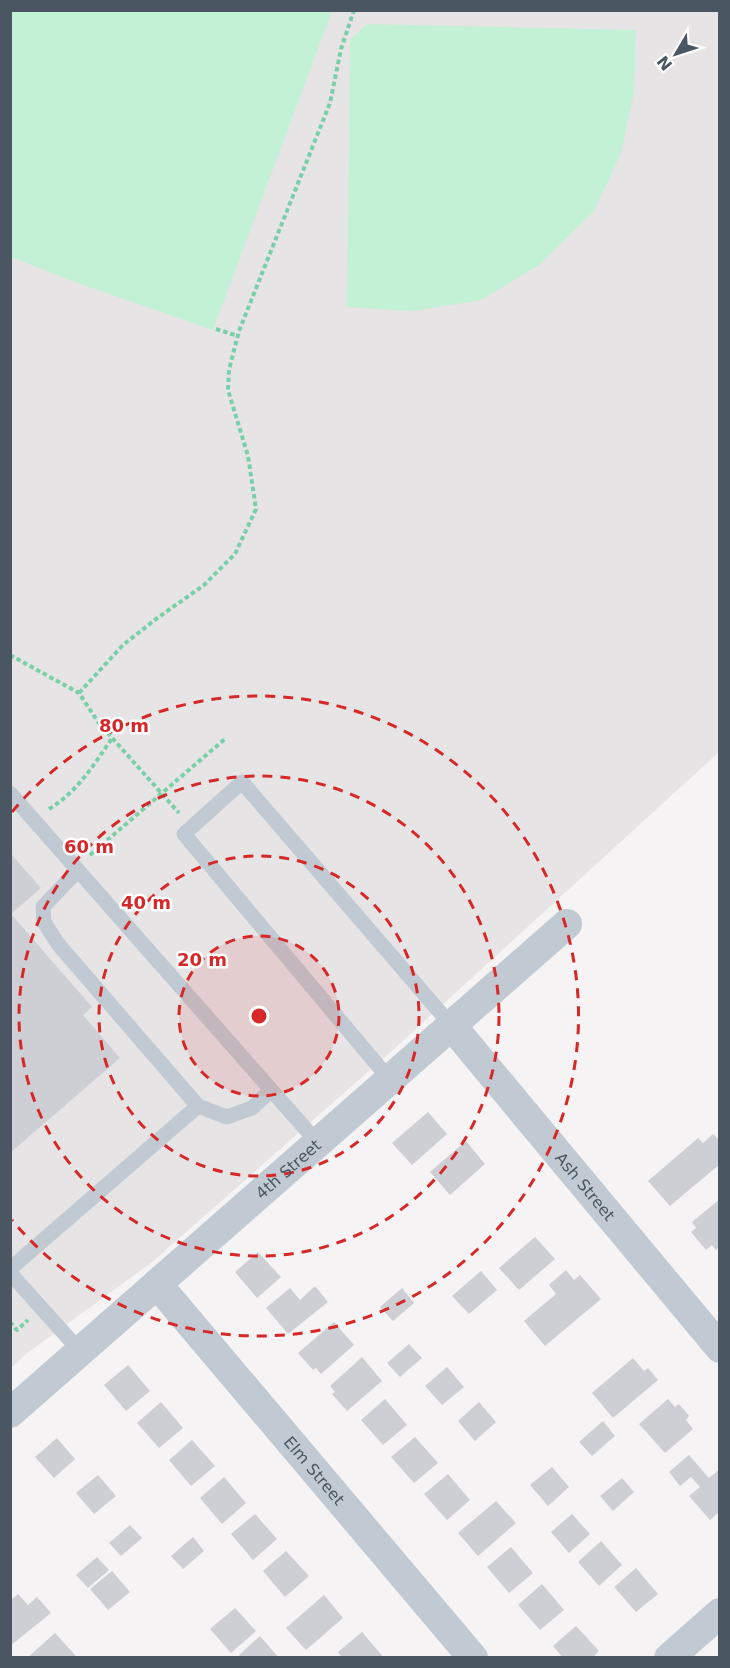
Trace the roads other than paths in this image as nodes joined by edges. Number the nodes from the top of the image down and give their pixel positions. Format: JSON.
{"nodes":[{"id":1,"x":10,"y":793,"type":"edge"},
{"id":2,"x":77,"y":869,"type":"junction"},
{"id":3,"x":567,"y":924,"type":"dead end"},
{"id":4,"x":451,"y":1025,"type":"junction"},
{"id":5,"x":390,"y":1080,"type":"junction"},
{"id":6,"x":271,"y":1090,"type":"junction"},
{"id":7,"x":198,"y":1106,"type":"junction"},
{"id":8,"x":318,"y":1143,"type":"junction"},
{"id":9,"x":10,"y":1271,"type":"edge"},
{"id":10,"x":157,"y":1284,"type":"junction"},
{"id":11,"x":720,"y":1348,"type":"edge"},
{"id":12,"x":80,"y":1351,"type":"junction"},
{"id":13,"x":10,"y":1413,"type":"edge"},
{"id":14,"x":720,"y":1613,"type":"edge"},
{"id":15,"x":473,"y":1658,"type":"edge"},
{"id":16,"x":669,"y":1658,"type":"edge"}],
"edges":[{"from":1,"to":2,"type":"lane"},
{"from":2,"to":6,"type":"lane"},
{"from":2,"to":7,"type":"lane"},
{"from":3,"to":4,"type":"street","name":"4th Street"},
{"from":4,"to":5,"type":"street","name":"4th Street"},
{"from":4,"to":5,"type":"lane"},
{"from":4,"to":11,"type":"street","name":"Ash Street"},
{"from":5,"to":8,"type":"street","name":"4th Street"},
{"from":6,"to":7,"type":"lane"},
{"from":6,"to":8,"type":"lane"},
{"from":7,"to":9,"type":"lane"},
{"from":8,"to":10,"type":"street","name":"4th Street"},
{"from":9,"to":12,"type":"lane"},
{"from":10,"to":12,"type":"street","name":"4th Street"},
{"from":10,"to":15,"type":"street","name":"Elm Street"},
{"from":12,"to":13,"type":"street","name":"4th Street"},
{"from":14,"to":16,"type":"street"}]}
